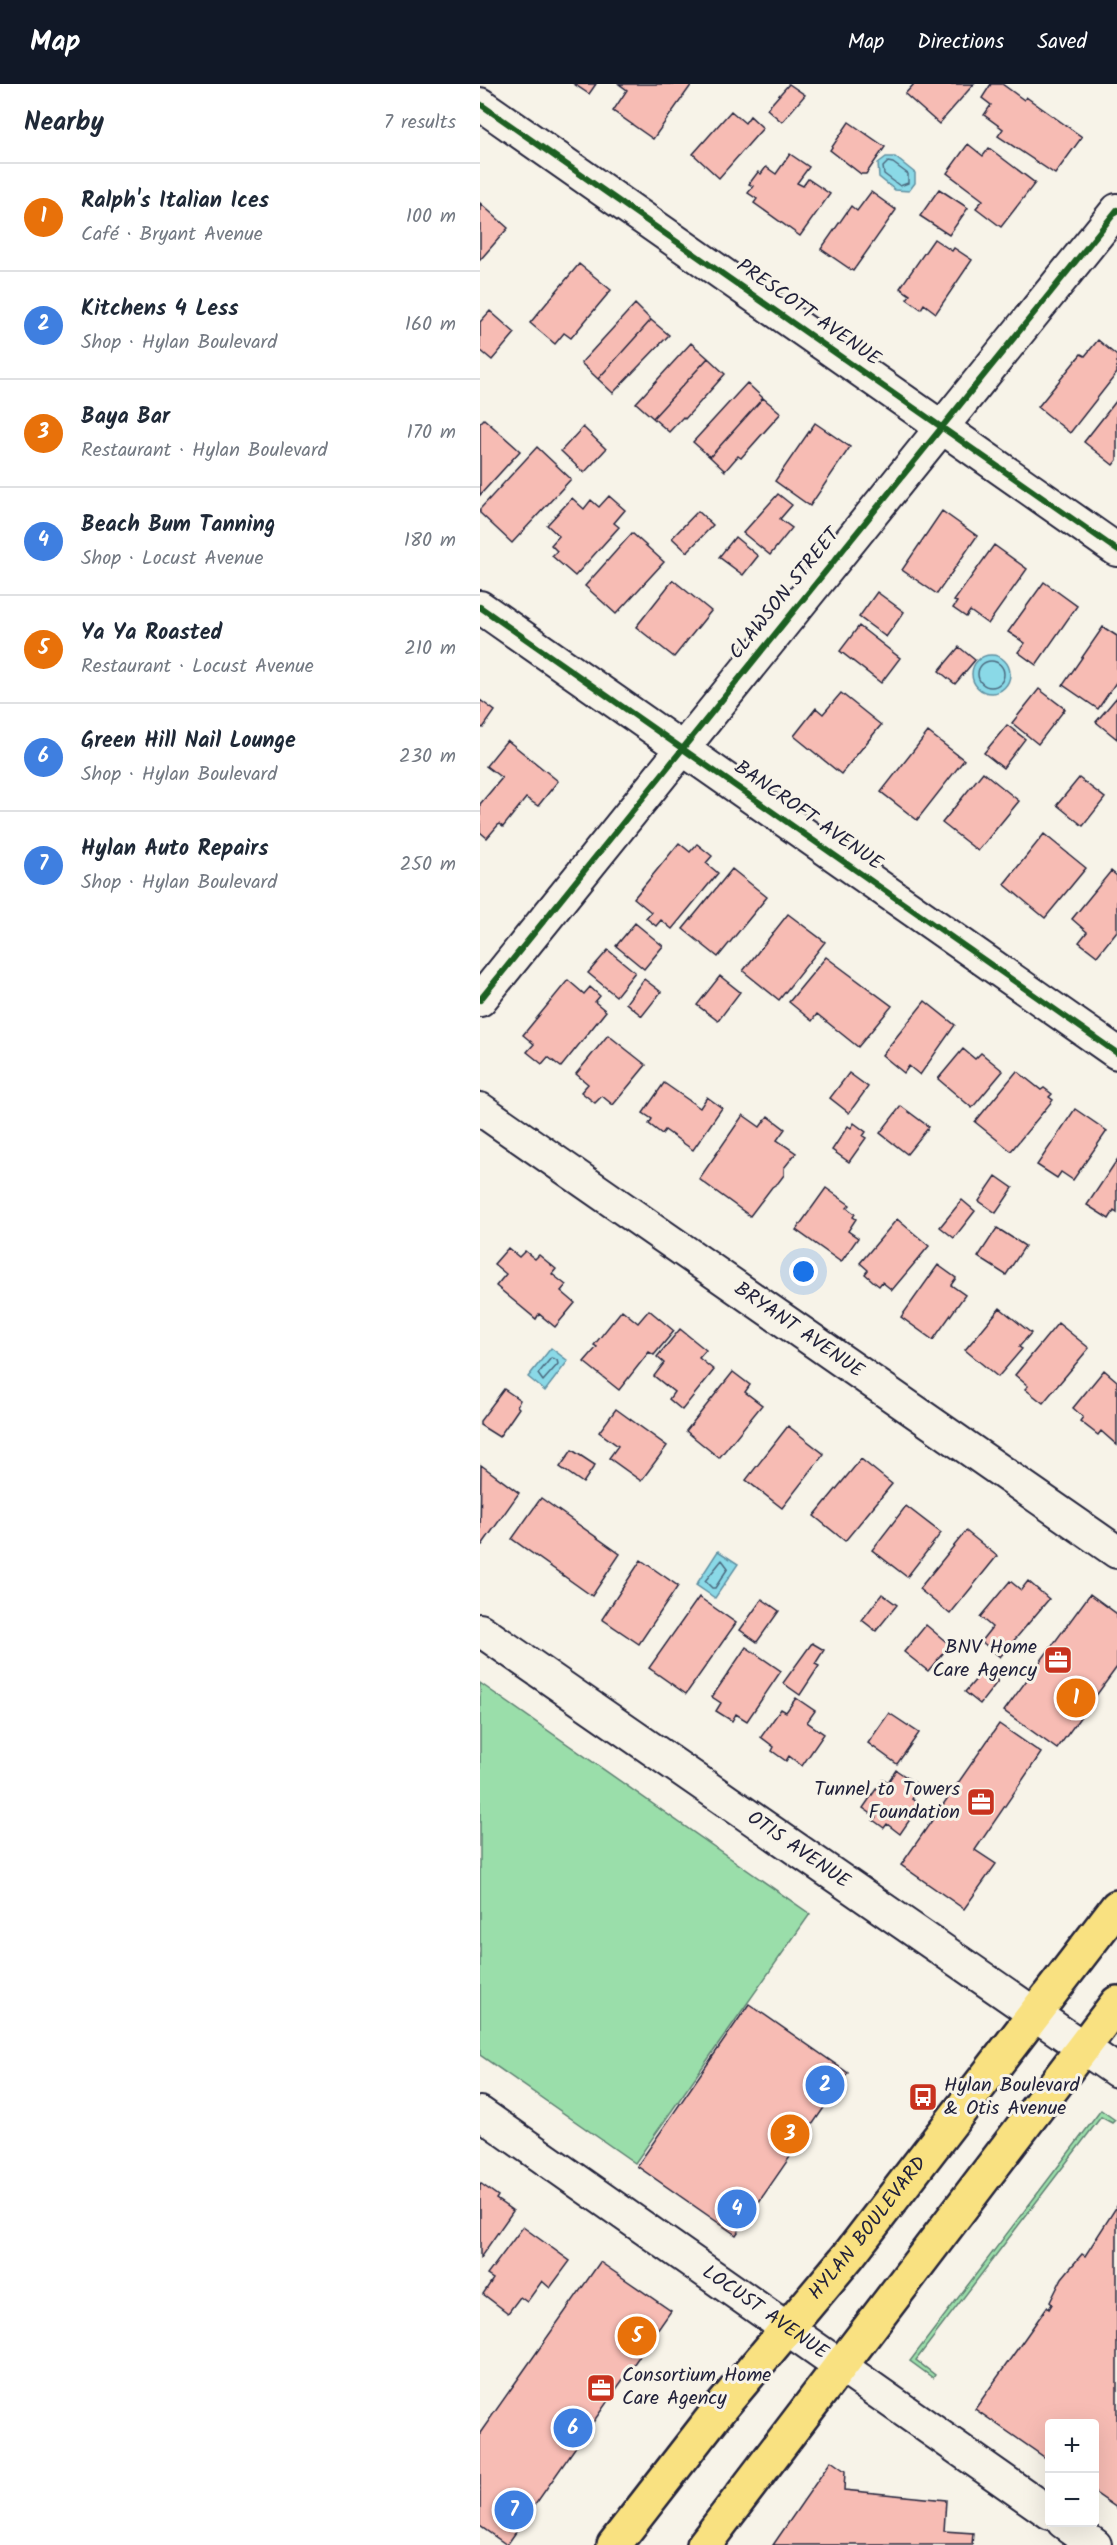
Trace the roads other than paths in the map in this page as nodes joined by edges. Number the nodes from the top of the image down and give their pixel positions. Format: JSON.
{"nodes":[{"id":1,"x":480,"y":105,"type":"edge"},
{"id":2,"x":1117,"y":210,"type":"edge"},
{"id":3,"x":942,"y":427,"type":"junction"},
{"id":4,"x":1117,"y":550,"type":"edge"},
{"id":5,"x":480,"y":607,"type":"edge"},
{"id":6,"x":682,"y":748,"type":"junction"},
{"id":7,"x":480,"y":1000,"type":"edge"},
{"id":8,"x":1117,"y":1053,"type":"edge"},
{"id":9,"x":480,"y":1109,"type":"edge"},
{"id":10,"x":1117,"y":1552,"type":"edge"},
{"id":11,"x":480,"y":1630,"type":"edge"},
{"id":12,"x":1117,"y":1907,"type":"edge"},
{"id":13,"x":1117,"y":2003,"type":"edge"},
{"id":14,"x":1035,"y":2013,"type":"junction"},
{"id":15,"x":1083,"y":2047,"type":"junction"},
{"id":16,"x":1117,"y":2072,"type":"edge"},
{"id":17,"x":480,"y":2113,"type":"edge"},
{"id":18,"x":788,"y":2328,"type":"junction"},
{"id":19,"x":840,"y":2365,"type":"junction"},
{"id":20,"x":1045,"y":2509,"type":"edge"},
{"id":21,"x":1069,"y":2527,"type":"edge"},
{"id":22,"x":614,"y":2545,"type":"edge"},
{"id":23,"x":704,"y":2545,"type":"edge"},
{"id":24,"x":1095,"y":2545,"type":"edge"}],
"edges":[{"from":1,"to":3,"type":"street","name":"PRESCOTT AVENUE"},
{"from":2,"to":3,"type":"street","name":"CLAWSON STREET"},
{"from":3,"to":4,"type":"street","name":"PRESCOTT AVENUE"},
{"from":3,"to":6,"type":"street","name":"CLAWSON STREET"},
{"from":5,"to":6,"type":"street","name":"BANCROFT AVENUE"},
{"from":6,"to":7,"type":"street","name":"CLAWSON STREET"},
{"from":6,"to":8,"type":"street","name":"BANCROFT AVENUE"},
{"from":9,"to":10,"type":"street","name":"BRYANT AVENUE"},
{"from":11,"to":14,"type":"street","name":"OTIS AVENUE"},
{"from":12,"to":14,"type":"main road","name":"HYLAN BOULEVARD"},
{"from":13,"to":15,"type":"main road"},
{"from":14,"to":15,"type":"street","name":"OTIS AVENUE"},
{"from":14,"to":18,"type":"main road","name":"HYLAN BOULEVARD"},
{"from":15,"to":16,"type":"street","name":"OTIS AVENUE"},
{"from":15,"to":19,"type":"main road"},
{"from":17,"to":18,"type":"street","name":"LOCUST AVENUE"},
{"from":18,"to":19,"type":"street","name":"LOCUST AVENUE"},
{"from":18,"to":22,"type":"main road","name":"HYLAN BOULEVARD"},
{"from":19,"to":20,"type":"street","name":"LOCUST AVENUE"},
{"from":19,"to":23,"type":"main road"},
{"from":21,"to":24,"type":"street"}]}
